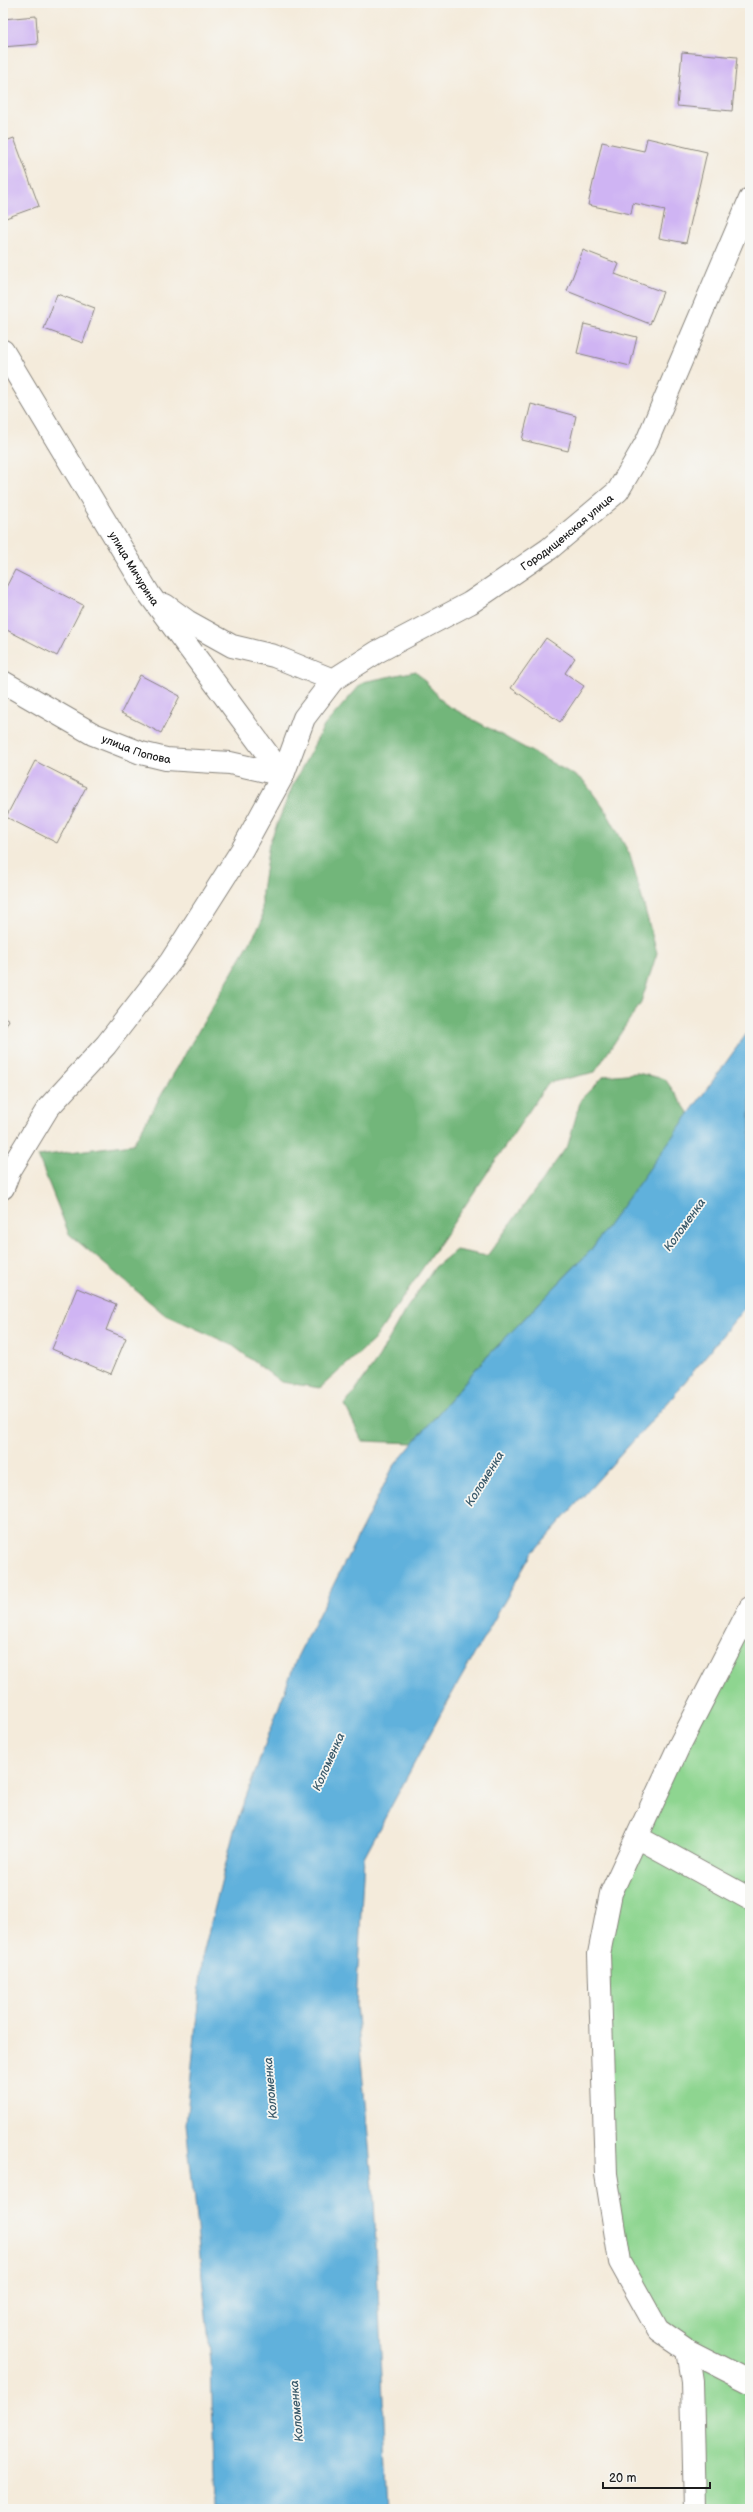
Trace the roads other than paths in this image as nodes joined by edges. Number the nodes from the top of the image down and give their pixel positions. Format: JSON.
{"nodes":[{"id":1,"x":750,"y":199,"type":"edge"},
{"id":2,"x":3,"y":351,"type":"edge"},
{"id":3,"x":149,"y":594,"type":"junction"},
{"id":4,"x":334,"y":680,"type":"junction"},
{"id":5,"x":3,"y":682,"type":"edge"},
{"id":6,"x":283,"y":775,"type":"junction"},
{"id":7,"x":3,"y":1188,"type":"edge"},
{"id":8,"x":750,"y":1608,"type":"edge"},
{"id":9,"x":637,"y":1837,"type":"junction"},
{"id":10,"x":750,"y":1899,"type":"edge"},
{"id":11,"x":687,"y":2350,"type":"junction"},
{"id":12,"x":750,"y":2382,"type":"edge"},
{"id":13,"x":695,"y":2509,"type":"edge"}],
"edges":[{"from":1,"to":4,"type":"street","name":"Городищенская улица"},
{"from":2,"to":3,"type":"street","name":"улица Мичурина"},
{"from":3,"to":4,"type":"street"},
{"from":3,"to":6,"type":"street","name":"улица Мичурина"},
{"from":4,"to":6,"type":"street","name":"Городищенская улица"},
{"from":5,"to":6,"type":"street","name":"улица Попова"},
{"from":6,"to":7,"type":"street","name":"Городищенская улица"},
{"from":8,"to":9,"type":"street"},
{"from":9,"to":10,"type":"street"},
{"from":9,"to":11,"type":"street"},
{"from":11,"to":12,"type":"street"},
{"from":11,"to":13,"type":"street"}]}
